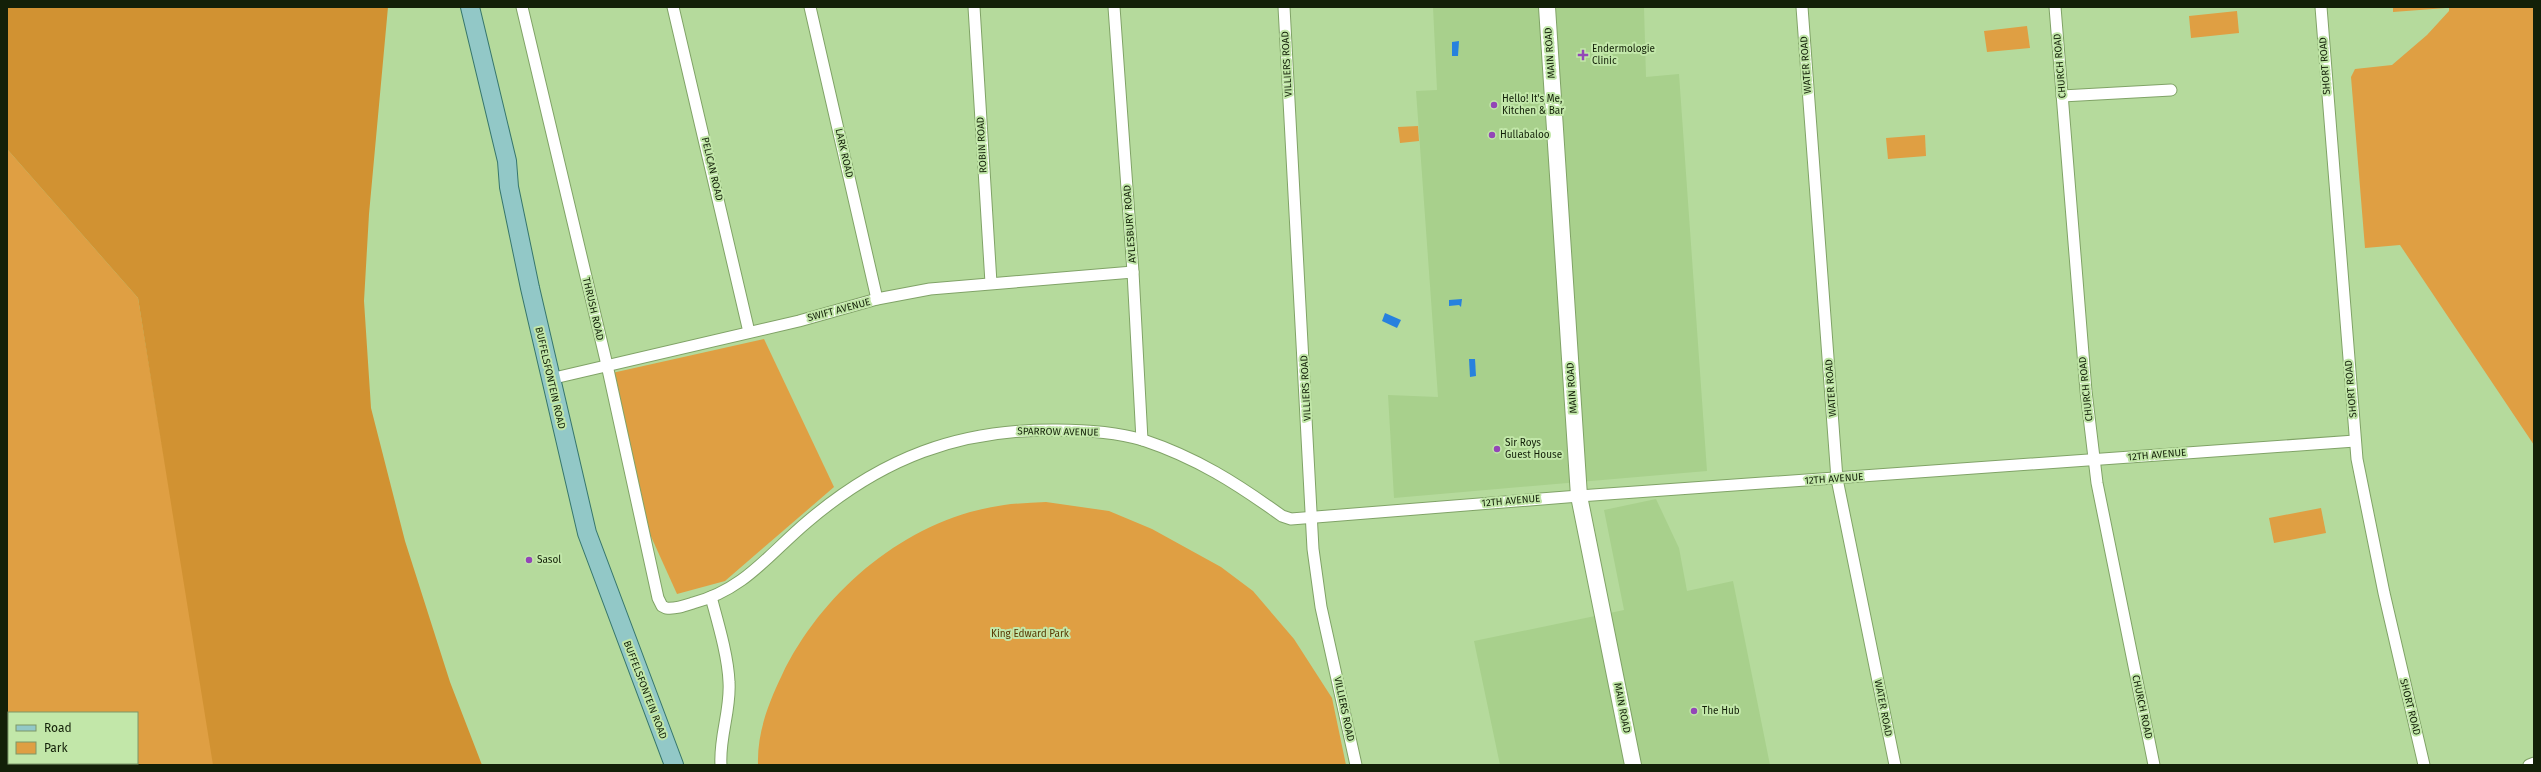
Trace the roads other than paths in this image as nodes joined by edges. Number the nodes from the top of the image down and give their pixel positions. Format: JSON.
{"nodes":[{"id":1,"x":470,"y":7,"type":"edge"},
{"id":2,"x":522,"y":7,"type":"edge"},
{"id":3,"x":673,"y":7,"type":"edge"},
{"id":4,"x":810,"y":7,"type":"edge"},
{"id":5,"x":974,"y":7,"type":"edge"},
{"id":6,"x":1114,"y":7,"type":"edge"},
{"id":7,"x":1284,"y":7,"type":"edge"},
{"id":8,"x":1547,"y":7,"type":"edge"},
{"id":9,"x":1802,"y":7,"type":"edge"},
{"id":10,"x":2055,"y":7,"type":"edge"},
{"id":11,"x":2321,"y":7,"type":"edge"},
{"id":12,"x":2171,"y":90,"type":"dead end"},
{"id":13,"x":2062,"y":96,"type":"junction"},
{"id":14,"x":1133,"y":272,"type":"junction"},
{"id":15,"x":991,"y":284,"type":"junction"},
{"id":16,"x":877,"y":299,"type":"junction"},
{"id":17,"x":749,"y":332,"type":"junction"},
{"id":18,"x":607,"y":365,"type":"junction"},
{"id":19,"x":554,"y":378,"type":"junction"},
{"id":20,"x":1142,"y":440,"type":"junction"},
{"id":21,"x":2355,"y":441,"type":"junction"},
{"id":22,"x":2094,"y":460,"type":"junction"},
{"id":23,"x":1837,"y":479,"type":"junction"},
{"id":24,"x":1579,"y":496,"type":"junction"},
{"id":25,"x":1314,"y":517,"type":"junction"},
{"id":26,"x":711,"y":597,"type":"junction"},
{"id":27,"x":666,"y":608,"type":"joint"},
{"id":28,"x":2534,"y":763,"type":"edge"},
{"id":29,"x":674,"y":765,"type":"edge"},
{"id":30,"x":721,"y":765,"type":"edge"},
{"id":31,"x":1356,"y":765,"type":"edge"},
{"id":32,"x":1634,"y":765,"type":"edge"},
{"id":33,"x":1895,"y":765,"type":"edge"},
{"id":34,"x":2154,"y":765,"type":"edge"},
{"id":35,"x":2424,"y":765,"type":"edge"},
{"id":36,"x":2529,"y":765,"type":"edge"}],
"edges":[{"from":1,"to":19,"type":"main road","name":"BUFFELSFONTEIN ROAD"},
{"from":2,"to":18,"type":"street","name":"THRUSH ROAD"},
{"from":3,"to":17,"type":"street","name":"PELICAN ROAD"},
{"from":4,"to":16,"type":"street","name":"LARK ROAD"},
{"from":5,"to":15,"type":"street","name":"ROBIN ROAD"},
{"from":6,"to":14,"type":"street","name":"AYLESBURY ROAD"},
{"from":7,"to":25,"type":"street","name":"VILLIERS ROAD"},
{"from":8,"to":24,"type":"main road","name":"MAIN ROAD"},
{"from":9,"to":23,"type":"street","name":"WATER ROAD"},
{"from":10,"to":13,"type":"street","name":"CHURCH ROAD"},
{"from":11,"to":21,"type":"street","name":"SHORT ROAD"},
{"from":12,"to":13,"type":"street"},
{"from":13,"to":22,"type":"street","name":"CHURCH ROAD"},
{"from":14,"to":15,"type":"street","name":"SWIFT AVENUE"},
{"from":14,"to":20,"type":"street","name":"AYLESBURY ROAD"},
{"from":15,"to":16,"type":"street","name":"SWIFT AVENUE"},
{"from":16,"to":17,"type":"street","name":"SWIFT AVENUE"},
{"from":17,"to":18,"type":"street","name":"SWIFT AVENUE"},
{"from":18,"to":19,"type":"street","name":"SWIFT AVENUE"},
{"from":18,"to":27,"type":"street","name":"THRUSH ROAD"},
{"from":19,"to":29,"type":"main road","name":"BUFFELSFONTEIN ROAD"},
{"from":20,"to":25,"type":"street","name":"SPARROW AVENUE"},
{"from":20,"to":26,"type":"street","name":"SPARROW AVENUE"},
{"from":21,"to":22,"type":"street","name":"12TH AVENUE"},
{"from":21,"to":35,"type":"street","name":"SHORT ROAD"},
{"from":22,"to":23,"type":"street","name":"12TH AVENUE"},
{"from":22,"to":34,"type":"street","name":"CHURCH ROAD"},
{"from":23,"to":24,"type":"street","name":"12TH AVENUE"},
{"from":23,"to":33,"type":"street","name":"WATER ROAD"},
{"from":24,"to":25,"type":"street","name":"12TH AVENUE"},
{"from":24,"to":32,"type":"main road","name":"MAIN ROAD"},
{"from":25,"to":31,"type":"street","name":"VILLIERS ROAD"},
{"from":26,"to":27,"type":"street","name":"SPARROW AVENUE"},
{"from":26,"to":30,"type":"street"},
{"from":28,"to":36,"type":"street"}]}
